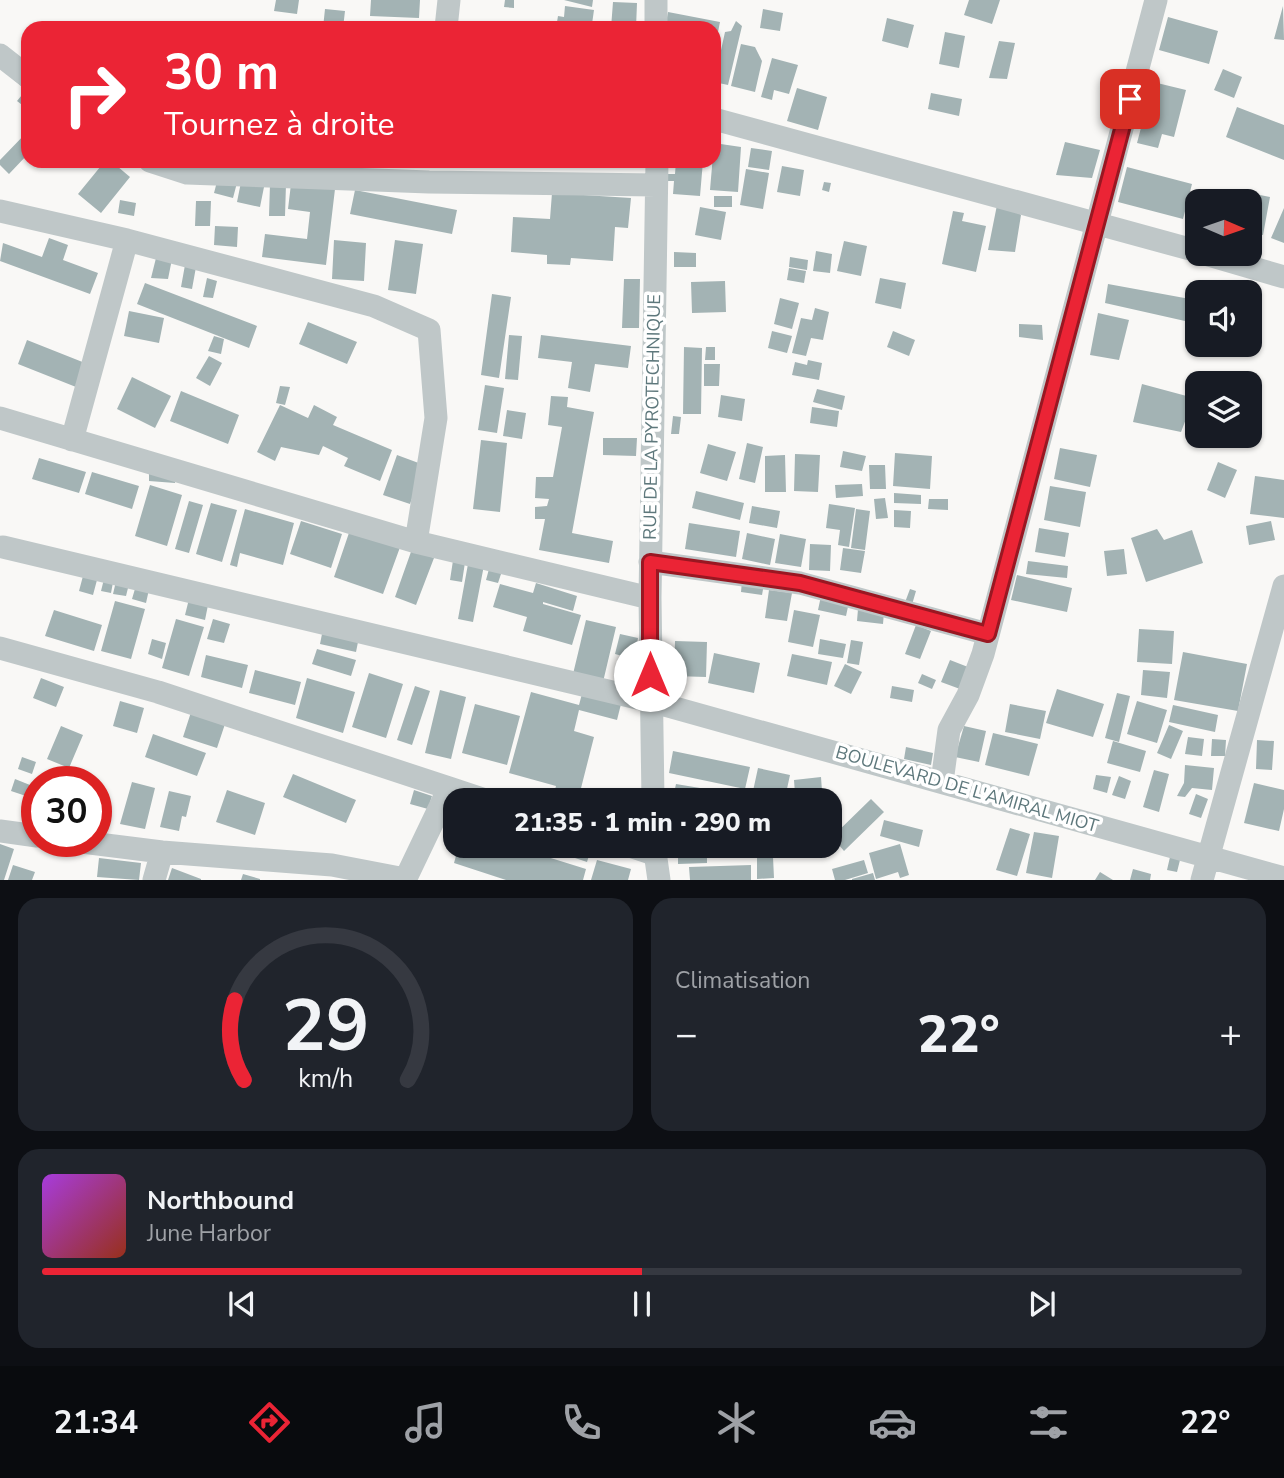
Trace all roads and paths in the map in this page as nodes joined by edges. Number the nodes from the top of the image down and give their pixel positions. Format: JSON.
{"nodes":[{"id":1,"x":449,"y":0,"type":"edge"},
{"id":2,"x":656,"y":0,"type":"edge"},
{"id":3,"x":1156,"y":0,"type":"edge"},
{"id":4,"x":447,"y":21,"type":"edge"},
{"id":5,"x":656,"y":21,"type":"edge"},
{"id":6,"x":0,"y":55,"type":"edge"},
{"id":7,"x":21,"y":72,"type":"edge"},
{"id":8,"x":721,"y":120,"type":"edge"},
{"id":9,"x":172,"y":168,"type":"edge"},
{"id":10,"x":657,"y":168,"type":"edge"},
{"id":11,"x":430,"y":171,"type":"edge"},
{"id":12,"x":656,"y":185,"type":"junction"},
{"id":13,"x":0,"y":211,"type":"edge"},
{"id":14,"x":1097,"y":222,"type":"junction"},
{"id":15,"x":127,"y":240,"type":"junction"},
{"id":16,"x":1185,"y":248,"type":"edge"},
{"id":17,"x":1246,"y":266,"type":"edge"},
{"id":18,"x":1284,"y":277,"type":"edge"},
{"id":19,"x":0,"y":418,"type":"edge"},
{"id":20,"x":72,"y":440,"type":"junction"},
{"id":21,"x":416,"y":542,"type":"junction"},
{"id":22,"x":3,"y":547,"type":"dead end"},
{"id":23,"x":650,"y":562,"type":"junction"},
{"id":24,"x":1284,"y":586,"type":"edge"},
{"id":25,"x":650,"y":598,"type":"junction"},
{"id":26,"x":988,"y":634,"type":"junction"},
{"id":27,"x":0,"y":648,"type":"edge"},
{"id":28,"x":650,"y":701,"type":"junction"},
{"id":29,"x":942,"y":782,"type":"junction"},
{"id":30,"x":449,"y":788,"type":"edge"},
{"id":31,"x":653,"y":788,"type":"edge"},
{"id":32,"x":443,"y":800,"type":"edge"},
{"id":33,"x":0,"y":831,"type":"edge"},
{"id":34,"x":21,"y":834,"type":"edge"},
{"id":35,"x":112,"y":846,"type":"edge"},
{"id":36,"x":162,"y":852,"type":"junction"},
{"id":37,"x":1208,"y":856,"type":"junction"},
{"id":38,"x":655,"y":858,"type":"edge"},
{"id":39,"x":330,"y":872,"type":"edge"},
{"id":40,"x":1284,"y":878,"type":"edge"},
{"id":41,"x":405,"y":879,"type":"edge"},
{"id":42,"x":154,"y":880,"type":"edge"},
{"id":43,"x":659,"y":880,"type":"edge"},
{"id":44,"x":1202,"y":880,"type":"edge"}],
"edges":[{"from":1,"to":4,"type":"street"},
{"from":2,"to":5,"type":"street"},
{"from":3,"to":14,"type":"street"},
{"from":6,"to":7,"type":"street"},
{"from":8,"to":14,"type":"street"},
{"from":9,"to":11,"type":"street"},
{"from":10,"to":12,"type":"street","name":"RUE DE LA PYROTECHNIQUE"},
{"from":11,"to":12,"type":"street"},
{"from":12,"to":23,"type":"street","name":"RUE DE LA PYROTECHNIQUE"},
{"from":13,"to":15,"type":"street"},
{"from":14,"to":16,"type":"street"},
{"from":14,"to":26,"type":"street"},
{"from":15,"to":20,"type":"street"},
{"from":15,"to":21,"type":"street"},
{"from":17,"to":18,"type":"street"},
{"from":19,"to":20,"type":"street"},
{"from":20,"to":21,"type":"street"},
{"from":21,"to":25,"type":"street"},
{"from":22,"to":28,"type":"street","name":"BOULEVARD DE L'AMIRAL MIOT"},
{"from":23,"to":25,"type":"street","name":"RUE DE LA PYROTECHNIQUE"},
{"from":23,"to":26,"type":"street"},
{"from":24,"to":37,"type":"street"},
{"from":25,"to":28,"type":"street","name":"RUE DE LA PYROTECHNIQUE"},
{"from":26,"to":29,"type":"street"},
{"from":27,"to":30,"type":"street"},
{"from":28,"to":29,"type":"street","name":"BOULEVARD DE L'AMIRAL MIOT"},
{"from":28,"to":31,"type":"street","name":"RUE DE LA PYROTECHNIQUE"},
{"from":29,"to":37,"type":"street","name":"BOULEVARD DE L'AMIRAL MIOT"},
{"from":32,"to":41,"type":"street"},
{"from":33,"to":34,"type":"street"},
{"from":35,"to":36,"type":"street"},
{"from":36,"to":39,"type":"street"},
{"from":36,"to":42,"type":"street"},
{"from":37,"to":40,"type":"street","name":"BOULEVARD DE L'AMIRAL MIOT"},
{"from":37,"to":44,"type":"street"},
{"from":38,"to":43,"type":"street"},
{"from":39,"to":41,"type":"street"}]}
